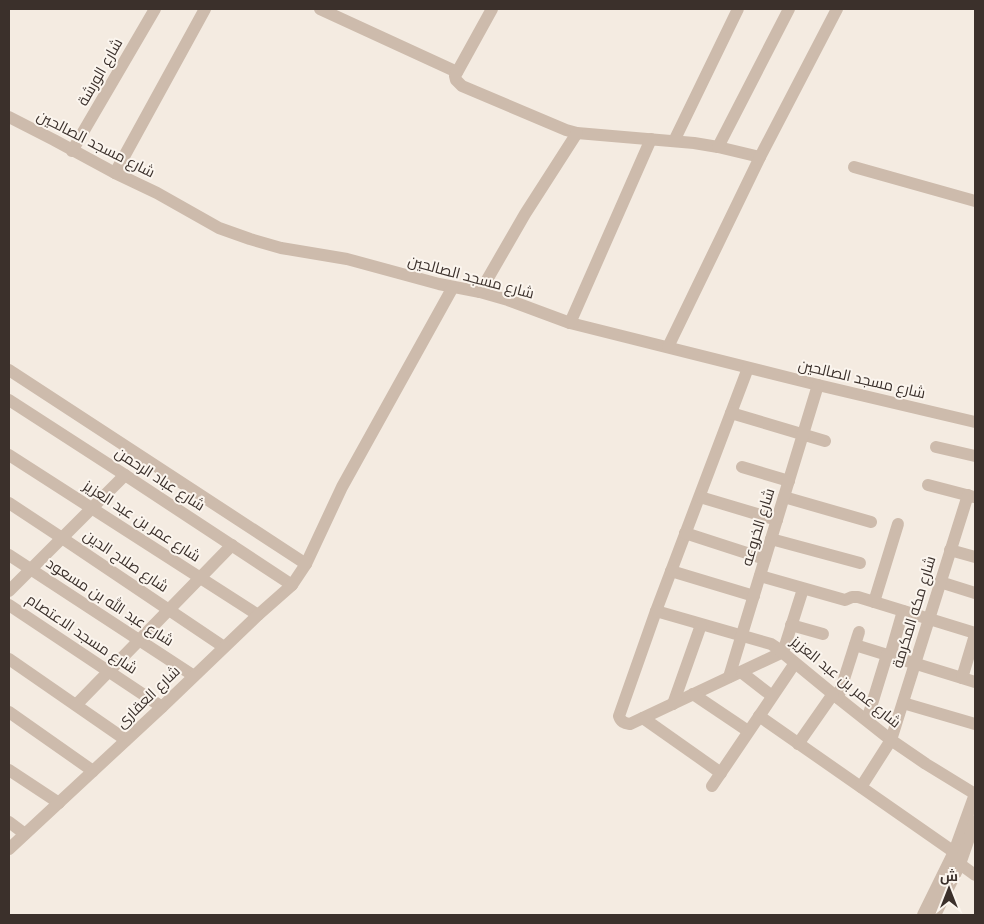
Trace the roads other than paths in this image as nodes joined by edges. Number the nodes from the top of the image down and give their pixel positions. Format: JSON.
{"nodes":[{"id":1,"x":155,"y":9,"type":"edge"},
{"id":2,"x":205,"y":9,"type":"edge"},
{"id":3,"x":320,"y":9,"type":"edge"},
{"id":4,"x":492,"y":9,"type":"edge"},
{"id":5,"x":738,"y":9,"type":"edge"},
{"id":6,"x":788,"y":9,"type":"edge"},
{"id":7,"x":837,"y":9,"type":"edge"},
{"id":8,"x":457,"y":72,"type":"junction"},
{"id":9,"x":11,"y":122,"type":"edge"},
{"id":10,"x":576,"y":132,"type":"junction"},
{"id":11,"x":651,"y":139,"type":"junction"},
{"id":12,"x":674,"y":141,"type":"junction"},
{"id":13,"x":718,"y":147,"type":"junction"},
{"id":14,"x":72,"y":151,"type":"junction"},
{"id":15,"x":760,"y":157,"type":"junction"},
{"id":16,"x":854,"y":167,"type":"dead end"},
{"id":17,"x":115,"y":174,"type":"junction"},
{"id":18,"x":975,"y":201,"type":"edge"},
{"id":19,"x":453,"y":287,"type":"junction"},
{"id":20,"x":480,"y":292,"type":"junction"},
{"id":21,"x":570,"y":324,"type":"junction"},
{"id":22,"x":668,"y":347,"type":"junction"},
{"id":23,"x":748,"y":368,"type":"junction"},
{"id":24,"x":9,"y":370,"type":"edge"},
{"id":25,"x":818,"y":386,"type":"junction"},
{"id":26,"x":9,"y":400,"type":"edge"},
{"id":27,"x":731,"y":414,"type":"junction"},
{"id":28,"x":975,"y":422,"type":"edge"},
{"id":29,"x":803,"y":434,"type":"junction"},
{"id":30,"x":825,"y":441,"type":"dead end"},
{"id":31,"x":936,"y":447,"type":"dead end"},
{"id":32,"x":9,"y":455,"type":"edge"},
{"id":33,"x":975,"y":456,"type":"edge"},
{"id":34,"x":742,"y":467,"type":"dead end"},
{"id":35,"x":125,"y":476,"type":"junction"},
{"id":36,"x":789,"y":481,"type":"junction"},
{"id":37,"x":928,"y":485,"type":"dead end"},
{"id":38,"x":972,"y":496,"type":"edge"},
{"id":39,"x":700,"y":497,"type":"junction"},
{"id":40,"x":784,"y":497,"type":"junction"},
{"id":41,"x":9,"y":503,"type":"edge"},
{"id":42,"x":92,"y":508,"type":"junction"},
{"id":43,"x":777,"y":520,"type":"junction"},
{"id":44,"x":871,"y":522,"type":"dead end"},
{"id":45,"x":898,"y":524,"type":"dead end"},
{"id":46,"x":685,"y":533,"type":"junction"},
{"id":47,"x":62,"y":538,"type":"junction"},
{"id":48,"x":771,"y":539,"type":"junction"},
{"id":49,"x":232,"y":545,"type":"junction"},
{"id":50,"x":950,"y":550,"type":"junction"},
{"id":51,"x":9,"y":555,"type":"edge"},
{"id":52,"x":975,"y":557,"type":"edge"},
{"id":53,"x":765,"y":559,"type":"junction"},
{"id":54,"x":306,"y":564,"type":"junction"},
{"id":55,"x":860,"y":564,"type":"dead end"},
{"id":56,"x":31,"y":569,"type":"junction"},
{"id":57,"x":671,"y":571,"type":"junction"},
{"id":58,"x":760,"y":576,"type":"junction"},
{"id":59,"x":200,"y":577,"type":"junction"},
{"id":60,"x":940,"y":582,"type":"junction"},
{"id":61,"x":292,"y":586,"type":"junction"},
{"id":62,"x":803,"y":589,"type":"junction"},
{"id":63,"x":9,"y":591,"type":"edge"},
{"id":64,"x":975,"y":593,"type":"edge"},
{"id":65,"x":754,"y":596,"type":"junction"},
{"id":66,"x":874,"y":602,"type":"junction"},
{"id":67,"x":9,"y":605,"type":"edge"},
{"id":68,"x":169,"y":609,"type":"junction"},
{"id":69,"x":656,"y":611,"type":"junction"},
{"id":70,"x":903,"y":611,"type":"junction"},
{"id":71,"x":258,"y":615,"type":"junction"},
{"id":72,"x":929,"y":619,"type":"junction"},
{"id":73,"x":701,"y":625,"type":"junction"},
{"id":74,"x":791,"y":625,"type":"junction"},
{"id":75,"x":859,"y":632,"type":"dead end"},
{"id":76,"x":823,"y":634,"type":"dead end"},
{"id":77,"x":975,"y":634,"type":"edge"},
{"id":78,"x":742,"y":636,"type":"junction"},
{"id":79,"x":139,"y":640,"type":"junction"},
{"id":80,"x":855,"y":645,"type":"junction"},
{"id":81,"x":224,"y":647,"type":"junction"},
{"id":82,"x":783,"y":652,"type":"junction"},
{"id":83,"x":888,"y":655,"type":"junction"},
{"id":84,"x":9,"y":659,"type":"edge"},
{"id":85,"x":795,"y":663,"type":"junction"},
{"id":86,"x":915,"y":664,"type":"junction"},
{"id":87,"x":109,"y":671,"type":"junction"},
{"id":88,"x":741,"y":672,"type":"junction"},
{"id":89,"x":194,"y":676,"type":"junction"},
{"id":90,"x":729,"y":678,"type":"junction"},
{"id":91,"x":962,"y":678,"type":"junction"},
{"id":92,"x":975,"y":682,"type":"edge"},
{"id":93,"x":693,"y":694,"type":"junction"},
{"id":94,"x":772,"y":696,"type":"junction"},
{"id":95,"x":835,"y":696,"type":"junction"},
{"id":96,"x":902,"y":703,"type":"junction"},
{"id":97,"x":673,"y":704,"type":"junction"},
{"id":98,"x":76,"y":705,"type":"junction"},
{"id":99,"x":162,"y":707,"type":"junction"},
{"id":100,"x":9,"y":712,"type":"edge"},
{"id":101,"x":758,"y":716,"type":"junction"},
{"id":102,"x":643,"y":718,"type":"junction"},
{"id":103,"x":868,"y":720,"type":"junction"},
{"id":104,"x":975,"y":724,"type":"edge"},
{"id":105,"x":748,"y":731,"type":"junction"},
{"id":106,"x":126,"y":740,"type":"junction"},
{"id":107,"x":891,"y":740,"type":"junction"},
{"id":108,"x":798,"y":744,"type":"junction"},
{"id":109,"x":9,"y":770,"type":"edge"},
{"id":110,"x":93,"y":771,"type":"junction"},
{"id":111,"x":721,"y":772,"type":"junction"},
{"id":112,"x":712,"y":786,"type":"dead end"},
{"id":113,"x":861,"y":788,"type":"junction"},
{"id":114,"x":975,"y":794,"type":"edge"},
{"id":115,"x":59,"y":803,"type":"junction"},
{"id":116,"x":975,"y":821,"type":"edge"},
{"id":117,"x":9,"y":822,"type":"edge"},
{"id":118,"x":25,"y":834,"type":"junction"},
{"id":119,"x":9,"y":849,"type":"edge"},
{"id":120,"x":955,"y":858,"type":"junction"},
{"id":121,"x":975,"y":875,"type":"edge"},
{"id":122,"x":923,"y":915,"type":"edge"},
{"id":123,"x":935,"y":915,"type":"edge"}],
"edges":[{"from":1,"to":14,"type":"street","name":"شارع الورشة"},
{"from":2,"to":17,"type":"street"},
{"from":3,"to":8,"type":"street"},
{"from":4,"to":8,"type":"street"},
{"from":5,"to":12,"type":"street"},
{"from":6,"to":13,"type":"street"},
{"from":7,"to":15,"type":"street"},
{"from":8,"to":10,"type":"street"},
{"from":9,"to":14,"type":"street","name":"شارع مسجد الصالحين"},
{"from":10,"to":11,"type":"street"},
{"from":10,"to":20,"type":"street"},
{"from":11,"to":12,"type":"street"},
{"from":11,"to":21,"type":"street"},
{"from":12,"to":13,"type":"street"},
{"from":13,"to":15,"type":"street"},
{"from":14,"to":17,"type":"street","name":"شارع مسجد الصالحين"},
{"from":15,"to":22,"type":"street"},
{"from":16,"to":18,"type":"street"},
{"from":17,"to":19,"type":"street","name":"شارع مسجد الصالحين"},
{"from":19,"to":20,"type":"street","name":"شارع مسجد الصالحين"},
{"from":19,"to":54,"type":"street","name":"شارع العقارى"},
{"from":20,"to":21,"type":"street","name":"شارع مسجد الصالحين"},
{"from":21,"to":22,"type":"street","name":"شارع مسجد الصالحين"},
{"from":22,"to":23,"type":"street","name":"شارع مسجد الصالحين"},
{"from":23,"to":25,"type":"street","name":"شارع مسجد الصالحين"},
{"from":23,"to":27,"type":"street"},
{"from":24,"to":54,"type":"street"},
{"from":25,"to":28,"type":"street","name":"شارع مسجد الصالحين"},
{"from":25,"to":29,"type":"street","name":"شارع الخروعه"},
{"from":26,"to":35,"type":"street","name":"شارع عباد الرحمن"},
{"from":27,"to":29,"type":"street"},
{"from":27,"to":39,"type":"street"},
{"from":29,"to":30,"type":"street"},
{"from":29,"to":36,"type":"street","name":"شارع الخروعه"},
{"from":31,"to":33,"type":"street"},
{"from":32,"to":42,"type":"street","name":"شارع عمر بن عبد العزيز"},
{"from":34,"to":36,"type":"street"},
{"from":35,"to":42,"type":"street"},
{"from":35,"to":49,"type":"street","name":"شارع عباد الرحمن"},
{"from":36,"to":40,"type":"street","name":"شارع الخروعه"},
{"from":37,"to":38,"type":"street"},
{"from":38,"to":50,"type":"street","name":"شارع مكه المكرمة"},
{"from":39,"to":43,"type":"street"},
{"from":39,"to":46,"type":"street"},
{"from":40,"to":43,"type":"street","name":"شارع الخروعه"},
{"from":40,"to":44,"type":"street"},
{"from":41,"to":47,"type":"street","name":"شارع صلاح الدين"},
{"from":42,"to":47,"type":"street"},
{"from":42,"to":59,"type":"street","name":"شارع عمر بن عبد العزيز"},
{"from":43,"to":48,"type":"street","name":"شارع الخروعه"},
{"from":45,"to":66,"type":"street"},
{"from":46,"to":53,"type":"street"},
{"from":46,"to":57,"type":"street"},
{"from":47,"to":56,"type":"street"},
{"from":47,"to":68,"type":"street","name":"شارع صلاح الدين"},
{"from":48,"to":53,"type":"street","name":"شارع الخروعه"},
{"from":48,"to":55,"type":"street"},
{"from":49,"to":59,"type":"street"},
{"from":49,"to":61,"type":"street","name":"شارع عباد الرحمن"},
{"from":50,"to":52,"type":"street"},
{"from":50,"to":60,"type":"street","name":"شارع مكه المكرمة"},
{"from":51,"to":56,"type":"street","name":"شارع عبد الله بن مسعود"},
{"from":53,"to":58,"type":"street","name":"شارع الخروعه"},
{"from":54,"to":61,"type":"street","name":"شارع العقارى"},
{"from":56,"to":63,"type":"street"},
{"from":56,"to":79,"type":"street","name":"شارع عبد الله بن مسعود"},
{"from":57,"to":65,"type":"street"},
{"from":57,"to":69,"type":"street"},
{"from":58,"to":62,"type":"street"},
{"from":58,"to":65,"type":"street","name":"شارع الخروعه"},
{"from":59,"to":68,"type":"street"},
{"from":59,"to":71,"type":"street","name":"شارع عمر بن عبد العزيز"},
{"from":60,"to":64,"type":"street"},
{"from":60,"to":72,"type":"street","name":"شارع مكه المكرمة"},
{"from":61,"to":71,"type":"street","name":"شارع العقارى"},
{"from":62,"to":66,"type":"street"},
{"from":62,"to":74,"type":"street"},
{"from":65,"to":78,"type":"street","name":"شارع الخروعه"},
{"from":66,"to":70,"type":"street"},
{"from":67,"to":87,"type":"street","name":"شارع مسجد الاعتصام"},
{"from":68,"to":79,"type":"street"},
{"from":68,"to":81,"type":"street","name":"شارع صلاح الدين"},
{"from":69,"to":73,"type":"street","name":"شارع عمر بن عبد العزيز"},
{"from":69,"to":102,"type":"street"},
{"from":70,"to":72,"type":"street"},
{"from":70,"to":83,"type":"street"},
{"from":71,"to":81,"type":"street","name":"شارع العقارى"},
{"from":72,"to":77,"type":"street"},
{"from":72,"to":86,"type":"street","name":"شارع مكه المكرمة"},
{"from":73,"to":78,"type":"street","name":"شارع عمر بن عبد العزيز"},
{"from":73,"to":97,"type":"street"},
{"from":74,"to":76,"type":"street"},
{"from":74,"to":82,"type":"street"},
{"from":75,"to":80,"type":"street"},
{"from":77,"to":91,"type":"street"},
{"from":78,"to":82,"type":"street","name":"شارع عمر بن عبد العزيز"},
{"from":78,"to":90,"type":"street","name":"شارع الخروعه"},
{"from":79,"to":87,"type":"street"},
{"from":79,"to":89,"type":"street","name":"شارع عبد الله بن مسعود"},
{"from":80,"to":83,"type":"street"},
{"from":80,"to":95,"type":"street"},
{"from":81,"to":89,"type":"street","name":"شارع العقارى"},
{"from":82,"to":85,"type":"street","name":"شارع عمر بن عبد العزيز"},
{"from":82,"to":88,"type":"street"},
{"from":83,"to":86,"type":"street"},
{"from":83,"to":103,"type":"street"},
{"from":84,"to":98,"type":"street"},
{"from":85,"to":94,"type":"street"},
{"from":85,"to":95,"type":"street","name":"شارع عمر بن عبد العزيز"},
{"from":86,"to":91,"type":"street"},
{"from":86,"to":96,"type":"street","name":"شارع مكه المكرمة"},
{"from":87,"to":98,"type":"street"},
{"from":87,"to":99,"type":"street","name":"شارع مسجد الاعتصام"},
{"from":88,"to":90,"type":"street"},
{"from":88,"to":94,"type":"street"},
{"from":89,"to":99,"type":"street","name":"شارع العقارى"},
{"from":90,"to":93,"type":"street"},
{"from":91,"to":92,"type":"street"},
{"from":93,"to":97,"type":"street"},
{"from":93,"to":105,"type":"street"},
{"from":94,"to":101,"type":"street"},
{"from":95,"to":103,"type":"street","name":"شارع عمر بن عبد العزيز"},
{"from":95,"to":108,"type":"street"},
{"from":96,"to":104,"type":"street"},
{"from":96,"to":107,"type":"street","name":"شارع مكه المكرمة"},
{"from":97,"to":102,"type":"street"},
{"from":98,"to":106,"type":"street"},
{"from":99,"to":106,"type":"street","name":"شارع العقارى"},
{"from":100,"to":110,"type":"street"},
{"from":101,"to":105,"type":"street"},
{"from":101,"to":108,"type":"street"},
{"from":102,"to":111,"type":"street"},
{"from":103,"to":107,"type":"street","name":"شارع عمر بن عبد العزيز"},
{"from":105,"to":111,"type":"street"},
{"from":106,"to":110,"type":"street","name":"شارع العقارى"},
{"from":107,"to":113,"type":"street","name":"شارع مكه المكرمة"},
{"from":107,"to":114,"type":"street","name":"شارع عمر بن عبد العزيز"},
{"from":108,"to":113,"type":"street"},
{"from":109,"to":115,"type":"street"},
{"from":110,"to":115,"type":"street","name":"شارع العقارى"},
{"from":111,"to":112,"type":"street"},
{"from":113,"to":120,"type":"street"},
{"from":114,"to":120,"type":"street"},
{"from":115,"to":118,"type":"street","name":"شارع العقارى"},
{"from":116,"to":120,"type":"street"},
{"from":117,"to":118,"type":"street"},
{"from":118,"to":119,"type":"street","name":"شارع العقارى"},
{"from":120,"to":121,"type":"street"},
{"from":120,"to":122,"type":"street"},
{"from":120,"to":123,"type":"street"}]}
